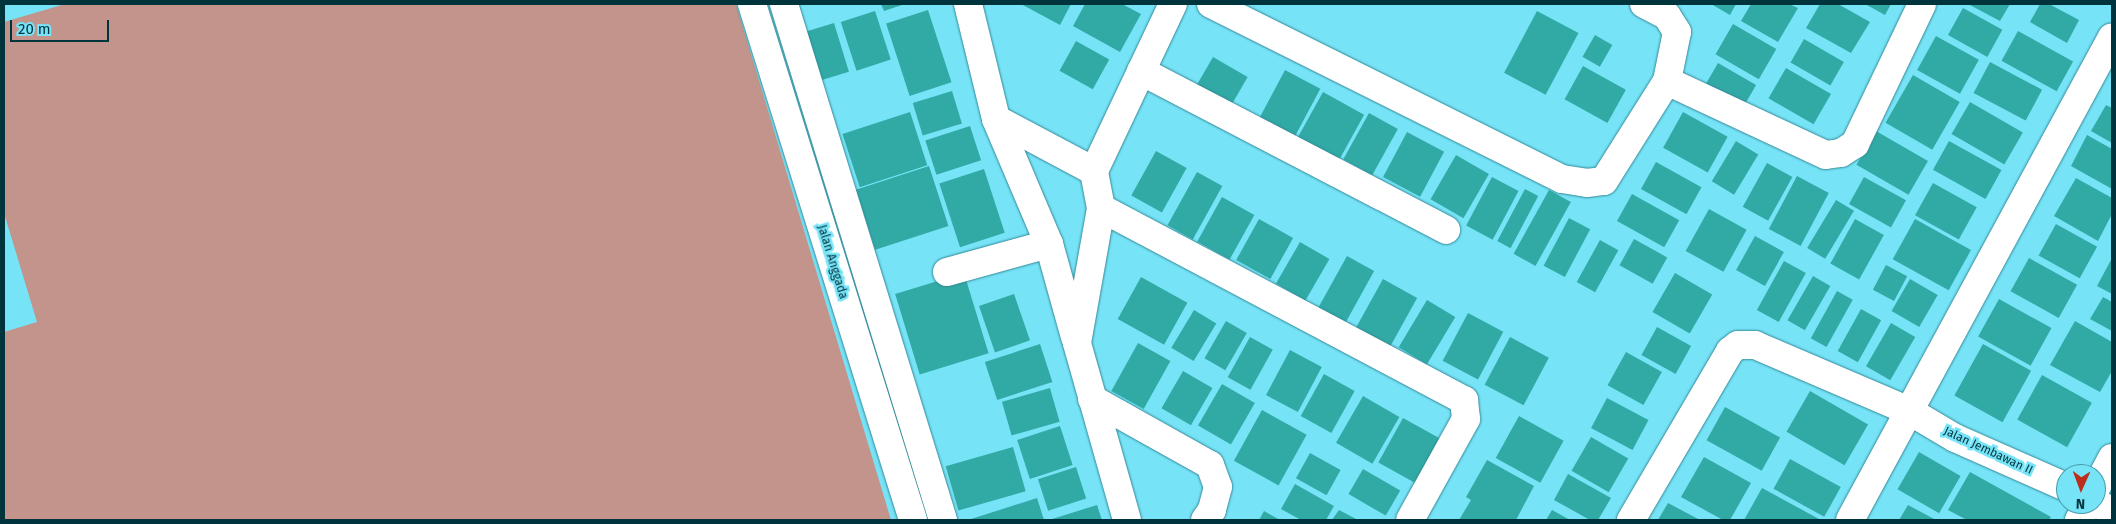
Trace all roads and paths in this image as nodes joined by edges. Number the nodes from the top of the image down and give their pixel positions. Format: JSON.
{"nodes":[{"id":1,"x":752,"y":4,"type":"edge"},
{"id":2,"x":784,"y":4,"type":"edge"},
{"id":3,"x":968,"y":4,"type":"edge"},
{"id":4,"x":1173,"y":4,"type":"edge"},
{"id":5,"x":1211,"y":4,"type":"edge"},
{"id":6,"x":1644,"y":4,"type":"edge"},
{"id":7,"x":1922,"y":4,"type":"edge"},
{"id":8,"x":2112,"y":37,"type":"edge"},
{"id":9,"x":1141,"y":71,"type":"junction"},
{"id":10,"x":1667,"y":81,"type":"junction"},
{"id":11,"x":996,"y":119,"type":"junction"},
{"id":12,"x":1094,"y":171,"type":"junction"},
{"id":13,"x":1101,"y":208,"type":"junction"},
{"id":14,"x":1446,"y":230,"type":"dead end"},
{"id":15,"x":1049,"y":244,"type":"junction"},
{"id":16,"x":947,"y":272,"type":"dead end"},
{"id":17,"x":1077,"y":343,"type":"junction"},
{"id":18,"x":1092,"y":399,"type":"junction"},
{"id":19,"x":1911,"y":412,"type":"junction"},
{"id":20,"x":2112,"y":458,"type":"edge"},
{"id":21,"x":2106,"y":469,"type":"edge"},
{"id":22,"x":2056,"y":483,"type":"edge"},
{"id":23,"x":913,"y":520,"type":"edge"},
{"id":24,"x":943,"y":520,"type":"edge"},
{"id":25,"x":1127,"y":520,"type":"edge"},
{"id":26,"x":1206,"y":520,"type":"edge"},
{"id":27,"x":1410,"y":520,"type":"edge"},
{"id":28,"x":1631,"y":520,"type":"edge"},
{"id":29,"x":1850,"y":520,"type":"edge"}],
"edges":[{"from":1,"to":23,"type":"street","name":"Jalan Anggada"},
{"from":2,"to":24,"type":"street"},
{"from":3,"to":11,"type":"street"},
{"from":4,"to":9,"type":"street"},
{"from":5,"to":10,"type":"street"},
{"from":6,"to":10,"type":"street"},
{"from":7,"to":10,"type":"street"},
{"from":8,"to":19,"type":"street"},
{"from":9,"to":12,"type":"street"},
{"from":9,"to":14,"type":"street"},
{"from":11,"to":12,"type":"street"},
{"from":11,"to":15,"type":"street"},
{"from":12,"to":13,"type":"street"},
{"from":13,"to":17,"type":"street"},
{"from":13,"to":27,"type":"street"},
{"from":15,"to":16,"type":"street"},
{"from":15,"to":17,"type":"street"},
{"from":17,"to":18,"type":"street"},
{"from":18,"to":25,"type":"street"},
{"from":18,"to":26,"type":"street"},
{"from":19,"to":22,"type":"street","name":"Jalan Jembawan II"},
{"from":19,"to":28,"type":"street","name":"Jalan Jembawan II"},
{"from":19,"to":29,"type":"street"},
{"from":20,"to":21,"type":"street"}]}
